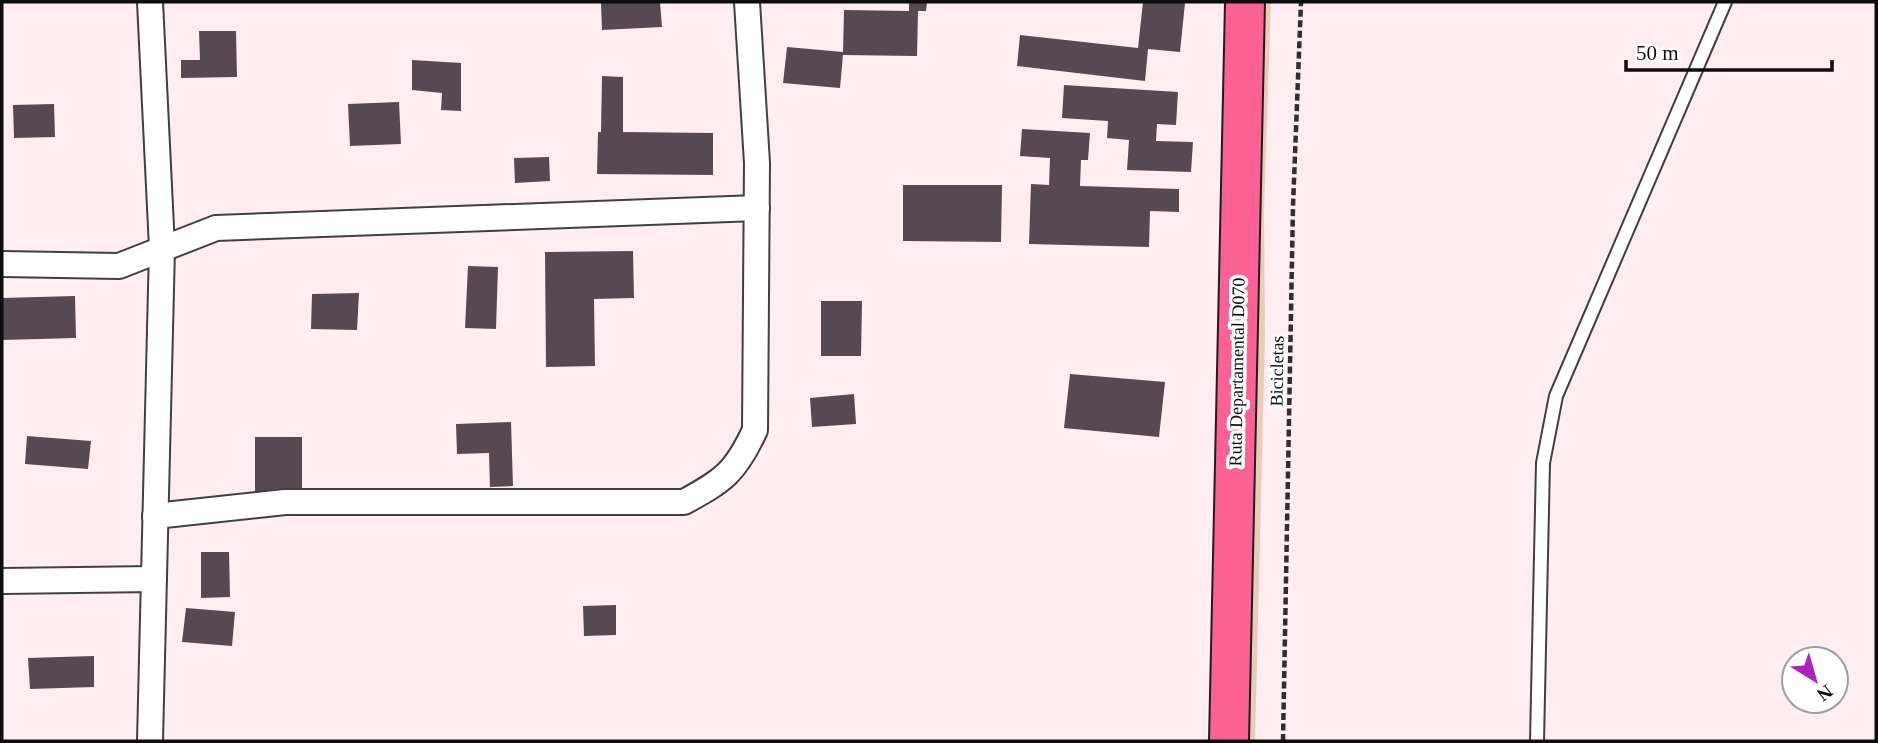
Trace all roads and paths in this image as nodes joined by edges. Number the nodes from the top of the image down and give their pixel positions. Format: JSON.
{"nodes":[{"id":1,"x":150,"y":2,"type":"edge"},
{"id":2,"x":747,"y":2,"type":"edge"},
{"id":3,"x":1245,"y":2,"type":"edge"},
{"id":4,"x":1301,"y":2,"type":"edge"},
{"id":5,"x":1725,"y":2,"type":"edge"},
{"id":6,"x":757,"y":208,"type":"junction"},
{"id":7,"x":162,"y":248,"type":"junction"},
{"id":8,"x":2,"y":264,"type":"edge"},
{"id":9,"x":155,"y":516,"type":"junction"},
{"id":10,"x":154,"y":579,"type":"junction"},
{"id":11,"x":2,"y":580,"type":"edge"},
{"id":12,"x":150,"y":741,"type":"edge"},
{"id":13,"x":1229,"y":741,"type":"edge"},
{"id":14,"x":1283,"y":741,"type":"edge"},
{"id":15,"x":1537,"y":741,"type":"edge"}],
"edges":[{"from":1,"to":7,"type":"street"},
{"from":2,"to":6,"type":"street"},
{"from":3,"to":13,"type":"main road","name":"Ruta Departamental D070"},
{"from":4,"to":14,"type":"path","name":"Bicicletas"},
{"from":5,"to":15,"type":"lane"},
{"from":6,"to":7,"type":"street"},
{"from":6,"to":9,"type":"street"},
{"from":7,"to":8,"type":"street"},
{"from":7,"to":9,"type":"street"},
{"from":9,"to":10,"type":"street"},
{"from":10,"to":11,"type":"street"},
{"from":10,"to":12,"type":"street"}]}
